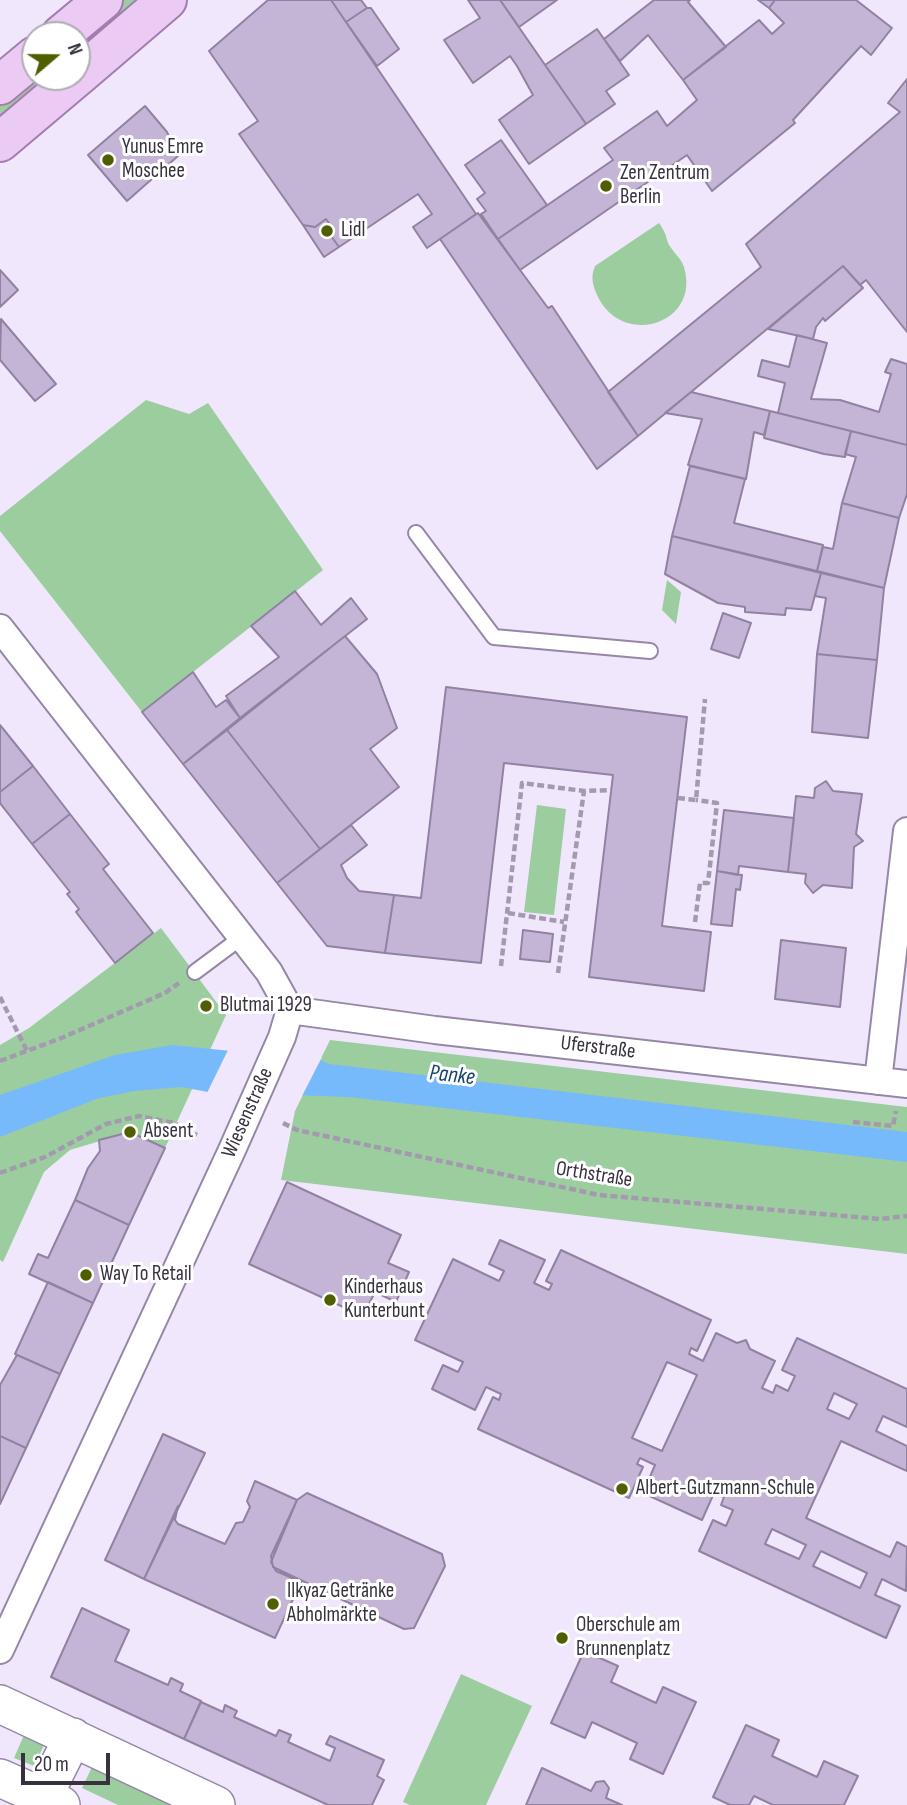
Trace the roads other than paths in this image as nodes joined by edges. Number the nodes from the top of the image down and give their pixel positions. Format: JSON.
{"nodes":[{"id":1,"x":103,"y":0,"type":"edge"},
{"id":2,"x":167,"y":0,"type":"edge"},
{"id":3,"x":78,"y":21,"type":"edge"},
{"id":4,"x":91,"y":65,"type":"edge"},
{"id":5,"x":21,"y":68,"type":"edge"},
{"id":6,"x":0,"y":85,"type":"edge"},
{"id":7,"x":60,"y":91,"type":"edge"},
{"id":8,"x":0,"y":142,"type":"edge"},
{"id":9,"x":416,"y":533,"type":"dead end"},
{"id":10,"x":0,"y":628,"type":"edge"},
{"id":11,"x":650,"y":651,"type":"dead end"},
{"id":12,"x":8,"y":656,"type":"edge"},
{"id":13,"x":907,"y":831,"type":"edge"},
{"id":14,"x":242,"y":937,"type":"junction"},
{"id":15,"x":195,"y":972,"type":"road end"},
{"id":16,"x":290,"y":1010,"type":"junction"},
{"id":17,"x":896,"y":1082,"type":"edge"},
{"id":18,"x":0,"y":1650,"type":"edge"},
{"id":19,"x":0,"y":1704,"type":"edge"},
{"id":20,"x":73,"y":1737,"type":"junction"},
{"id":21,"x":0,"y":1778,"type":"edge"},
{"id":22,"x":52,"y":1801,"type":"edge"},
{"id":23,"x":216,"y":1805,"type":"edge"}],
"edges":[{"from":1,"to":3,"type":"main road"},
{"from":2,"to":4,"type":"main road"},
{"from":5,"to":6,"type":"main road"},
{"from":7,"to":8,"type":"main road"},
{"from":9,"to":11,"type":"lane"},
{"from":10,"to":12,"type":"street"},
{"from":12,"to":14,"type":"street"},
{"from":13,"to":17,"type":"street"},
{"from":14,"to":15,"type":"lane"},
{"from":14,"to":16,"type":"street"},
{"from":16,"to":17,"type":"street","name":"Uferstraße"},
{"from":16,"to":18,"type":"street","name":"Wiesenstraße"},
{"from":19,"to":20,"type":"main road"},
{"from":20,"to":22,"type":"main road"},
{"from":20,"to":23,"type":"main road"},
{"from":21,"to":22,"type":"main road"}]}
